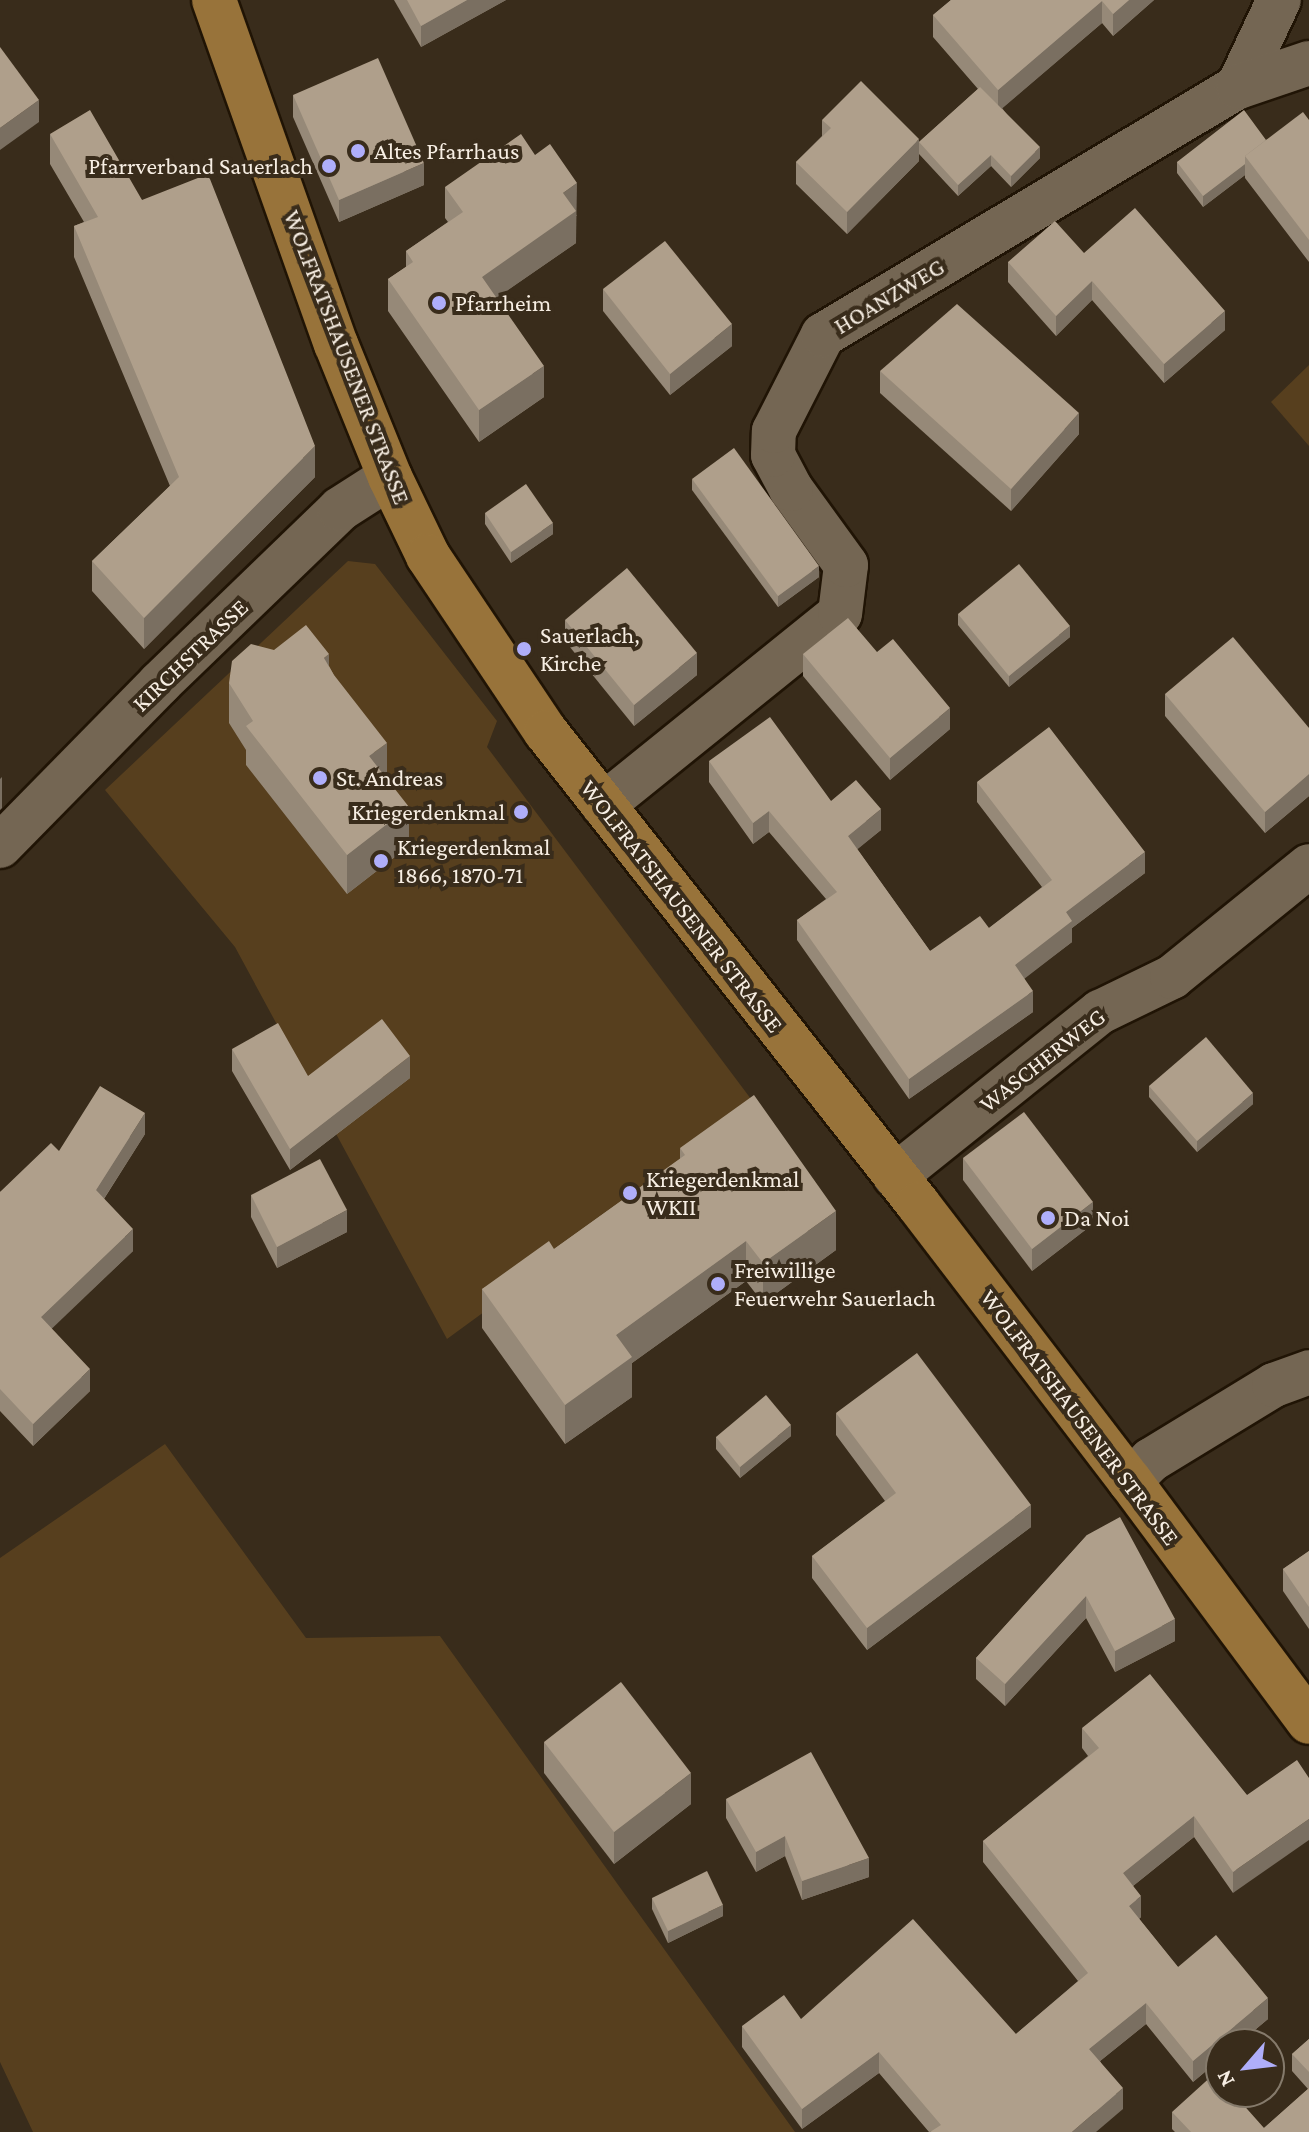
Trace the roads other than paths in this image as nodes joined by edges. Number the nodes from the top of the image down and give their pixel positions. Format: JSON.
{"nodes":[{"id":1,"x":214,"y":0,"type":"edge"},
{"id":2,"x":1279,"y":0,"type":"edge"},
{"id":3,"x":1309,"y":63,"type":"edge"},
{"id":4,"x":1238,"y":87,"type":"junction"},
{"id":5,"x":390,"y":477,"type":"junction"},
{"id":6,"x":603,"y":805,"type":"junction"},
{"id":7,"x":0,"y":846,"type":"edge"},
{"id":8,"x":1309,"y":866,"type":"edge"},
{"id":9,"x":895,"y":1176,"type":"junction"},
{"id":10,"x":1309,"y":1372,"type":"edge"},
{"id":11,"x":1130,"y":1481,"type":"junction"},
{"id":12,"x":1309,"y":1722,"type":"edge"}],
"edges":[{"from":1,"to":5,"type":"main road","name":"WOLFRATSHAUSENER STRASSE"},
{"from":2,"to":4,"type":"street"},
{"from":3,"to":4,"type":"street","name":"HOANZWEG"},
{"from":4,"to":6,"type":"street","name":"HOANZWEG"},
{"from":5,"to":6,"type":"main road","name":"WOLFRATSHAUSENER STRASSE"},
{"from":5,"to":7,"type":"street","name":"KIRCHSTRASSE"},
{"from":6,"to":9,"type":"main road","name":"WOLFRATSHAUSENER STRASSE"},
{"from":8,"to":9,"type":"street","name":"WASCHERWEG"},
{"from":9,"to":11,"type":"main road","name":"WOLFRATSHAUSENER STRASSE"},
{"from":10,"to":11,"type":"street"},
{"from":11,"to":12,"type":"main road","name":"WOLFRATSHAUSENER STRASSE"}]}
